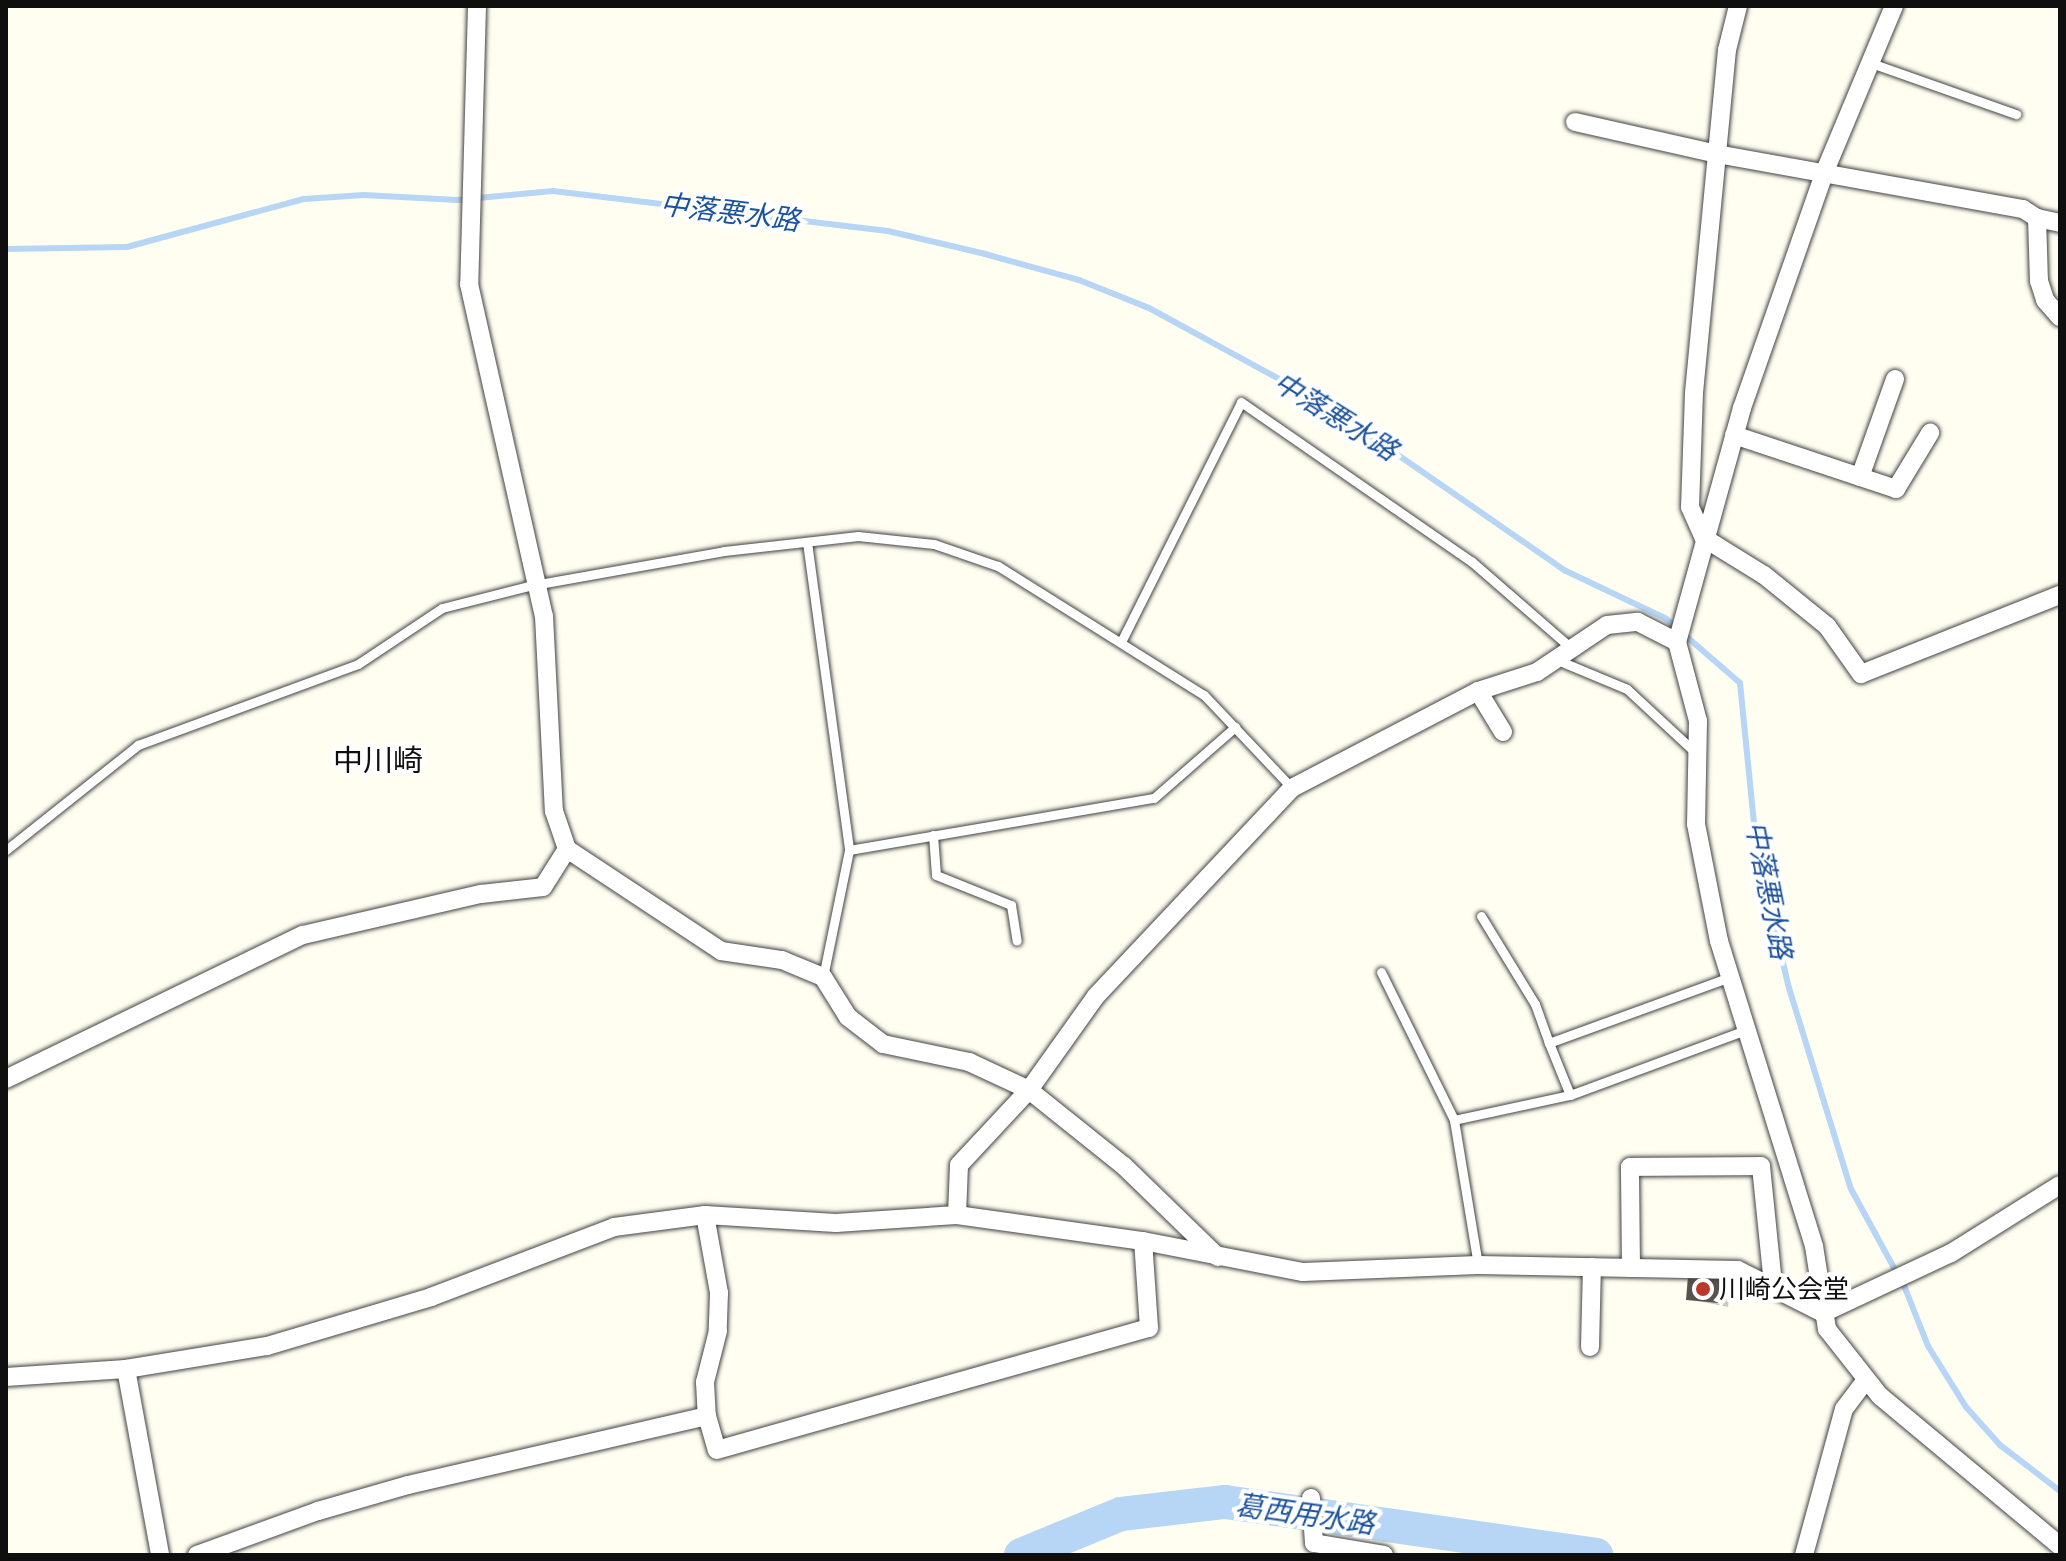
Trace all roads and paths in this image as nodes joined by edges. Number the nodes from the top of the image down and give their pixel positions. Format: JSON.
{"nodes":[{"id":1,"x":477,"y":6,"type":"edge"},
{"id":2,"x":1738,"y":6,"type":"edge"},
{"id":3,"x":1894,"y":6,"type":"edge"},
{"id":4,"x":1871,"y":63,"type":"junction"},
{"id":5,"x":2016,"y":114,"type":"dead end"},
{"id":6,"x":1575,"y":122,"type":"dead end"},
{"id":7,"x":1717,"y":154,"type":"junction"},
{"id":8,"x":1825,"y":171,"type":"junction"},
{"id":9,"x":2037,"y":218,"type":"junction"},
{"id":10,"x":2060,"y":223,"type":"edge"},
{"id":11,"x":2060,"y":317,"type":"edge"},
{"id":12,"x":1895,"y":379,"type":"dead end"},
{"id":13,"x":1930,"y":433,"type":"dead end"},
{"id":14,"x":1734,"y":435,"type":"junction"},
{"id":15,"x":1860,"y":477,"type":"junction"},
{"id":16,"x":1704,"y":538,"type":"junction"},
{"id":17,"x":807,"y":542,"type":"junction"},
{"id":18,"x":538,"y":585,"type":"junction"},
{"id":19,"x":2060,"y":595,"type":"edge"},
{"id":20,"x":1677,"y":641,"type":"junction"},
{"id":21,"x":1121,"y":642,"type":"junction"},
{"id":22,"x":1563,"y":654,"type":"junction"},
{"id":23,"x":1478,"y":691,"type":"junction"},
{"id":24,"x":1235,"y":727,"type":"junction"},
{"id":25,"x":1503,"y":732,"type":"dead end"},
{"id":26,"x":1697,"y":754,"type":"junction"},
{"id":27,"x":1292,"y":788,"type":"junction"},
{"id":28,"x":933,"y":835,"type":"junction"},
{"id":29,"x":567,"y":849,"type":"junction"},
{"id":30,"x":6,"y":850,"type":"edge"},
{"id":31,"x":849,"y":850,"type":"junction"},
{"id":32,"x":1481,"y":916,"type":"dead end"},
{"id":33,"x":1017,"y":941,"type":"dead end"},
{"id":34,"x":1381,"y":972,"type":"dead end"},
{"id":35,"x":823,"y":977,"type":"junction"},
{"id":36,"x":1730,"y":977,"type":"junction"},
{"id":37,"x":1746,"y":1030,"type":"junction"},
{"id":38,"x":1549,"y":1043,"type":"junction"},
{"id":39,"x":6,"y":1079,"type":"edge"},
{"id":40,"x":1029,"y":1090,"type":"junction"},
{"id":41,"x":1570,"y":1095,"type":"junction"},
{"id":42,"x":1454,"y":1120,"type":"junction"},
{"id":43,"x":2059,"y":1188,"type":"edge"},
{"id":44,"x":705,"y":1215,"type":"junction"},
{"id":45,"x":957,"y":1215,"type":"junction"},
{"id":46,"x":1143,"y":1241,"type":"junction"},
{"id":47,"x":1219,"y":1257,"type":"junction"},
{"id":48,"x":1478,"y":1265,"type":"junction"},
{"id":49,"x":1592,"y":1267,"type":"junction"},
{"id":50,"x":1631,"y":1268,"type":"junction"},
{"id":51,"x":1773,"y":1285,"type":"junction"},
{"id":52,"x":1823,"y":1313,"type":"junction"},
{"id":53,"x":1590,"y":1347,"type":"dead end"},
{"id":54,"x":126,"y":1369,"type":"junction"},
{"id":55,"x":6,"y":1377,"type":"edge"},
{"id":56,"x":1865,"y":1381,"type":"junction"},
{"id":57,"x":707,"y":1416,"type":"junction"},
{"id":58,"x":1311,"y":1498,"type":"dead end"},
{"id":59,"x":2060,"y":1546,"type":"edge"},
{"id":60,"x":1315,"y":1549,"type":"edge"},
{"id":61,"x":160,"y":1555,"type":"edge"},
{"id":62,"x":197,"y":1555,"type":"edge"},
{"id":63,"x":1384,"y":1555,"type":"edge"},
{"id":64,"x":1804,"y":1555,"type":"edge"}],
"edges":[{"from":1,"to":18,"type":"street"},
{"from":2,"to":7,"type":"street"},
{"from":3,"to":4,"type":"street"},
{"from":4,"to":5,"type":"lane"},
{"from":4,"to":8,"type":"street"},
{"from":6,"to":7,"type":"street"},
{"from":7,"to":8,"type":"street"},
{"from":7,"to":16,"type":"street"},
{"from":8,"to":9,"type":"street"},
{"from":8,"to":14,"type":"street"},
{"from":9,"to":10,"type":"street"},
{"from":9,"to":11,"type":"street"},
{"from":12,"to":15,"type":"street"},
{"from":13,"to":15,"type":"street"},
{"from":14,"to":15,"type":"street"},
{"from":14,"to":16,"type":"street"},
{"from":16,"to":19,"type":"street"},
{"from":16,"to":20,"type":"street"},
{"from":17,"to":18,"type":"lane"},
{"from":17,"to":21,"type":"lane"},
{"from":17,"to":31,"type":"lane"},
{"from":18,"to":29,"type":"street"},
{"from":18,"to":30,"type":"lane"},
{"from":20,"to":22,"type":"street"},
{"from":20,"to":26,"type":"street"},
{"from":21,"to":22,"type":"lane"},
{"from":21,"to":24,"type":"lane"},
{"from":22,"to":23,"type":"street"},
{"from":22,"to":26,"type":"lane"},
{"from":23,"to":25,"type":"street"},
{"from":23,"to":27,"type":"street"},
{"from":24,"to":27,"type":"lane"},
{"from":24,"to":28,"type":"lane"},
{"from":26,"to":36,"type":"street"},
{"from":27,"to":40,"type":"street"},
{"from":28,"to":31,"type":"lane"},
{"from":28,"to":33,"type":"lane"},
{"from":29,"to":35,"type":"street"},
{"from":29,"to":39,"type":"street"},
{"from":31,"to":35,"type":"lane"},
{"from":32,"to":38,"type":"lane"},
{"from":34,"to":42,"type":"lane"},
{"from":35,"to":40,"type":"street"},
{"from":36,"to":37,"type":"street"},
{"from":36,"to":38,"type":"lane"},
{"from":37,"to":41,"type":"lane"},
{"from":37,"to":52,"type":"street"},
{"from":38,"to":41,"type":"lane"},
{"from":40,"to":45,"type":"street"},
{"from":40,"to":47,"type":"street"},
{"from":41,"to":42,"type":"lane"},
{"from":42,"to":48,"type":"lane"},
{"from":43,"to":52,"type":"street"},
{"from":44,"to":45,"type":"street"},
{"from":44,"to":54,"type":"street"},
{"from":44,"to":57,"type":"street"},
{"from":45,"to":46,"type":"street"},
{"from":46,"to":47,"type":"street"},
{"from":46,"to":57,"type":"street"},
{"from":47,"to":48,"type":"street"},
{"from":48,"to":49,"type":"street"},
{"from":49,"to":50,"type":"street"},
{"from":49,"to":53,"type":"street"},
{"from":50,"to":51,"type":"street"},
{"from":50,"to":51,"type":"street"},
{"from":51,"to":52,"type":"street"},
{"from":52,"to":56,"type":"street"},
{"from":54,"to":55,"type":"street"},
{"from":54,"to":61,"type":"street"},
{"from":56,"to":59,"type":"street"},
{"from":56,"to":64,"type":"street"},
{"from":57,"to":62,"type":"street"},
{"from":58,"to":60,"type":"street"},
{"from":60,"to":63,"type":"street"}]}
